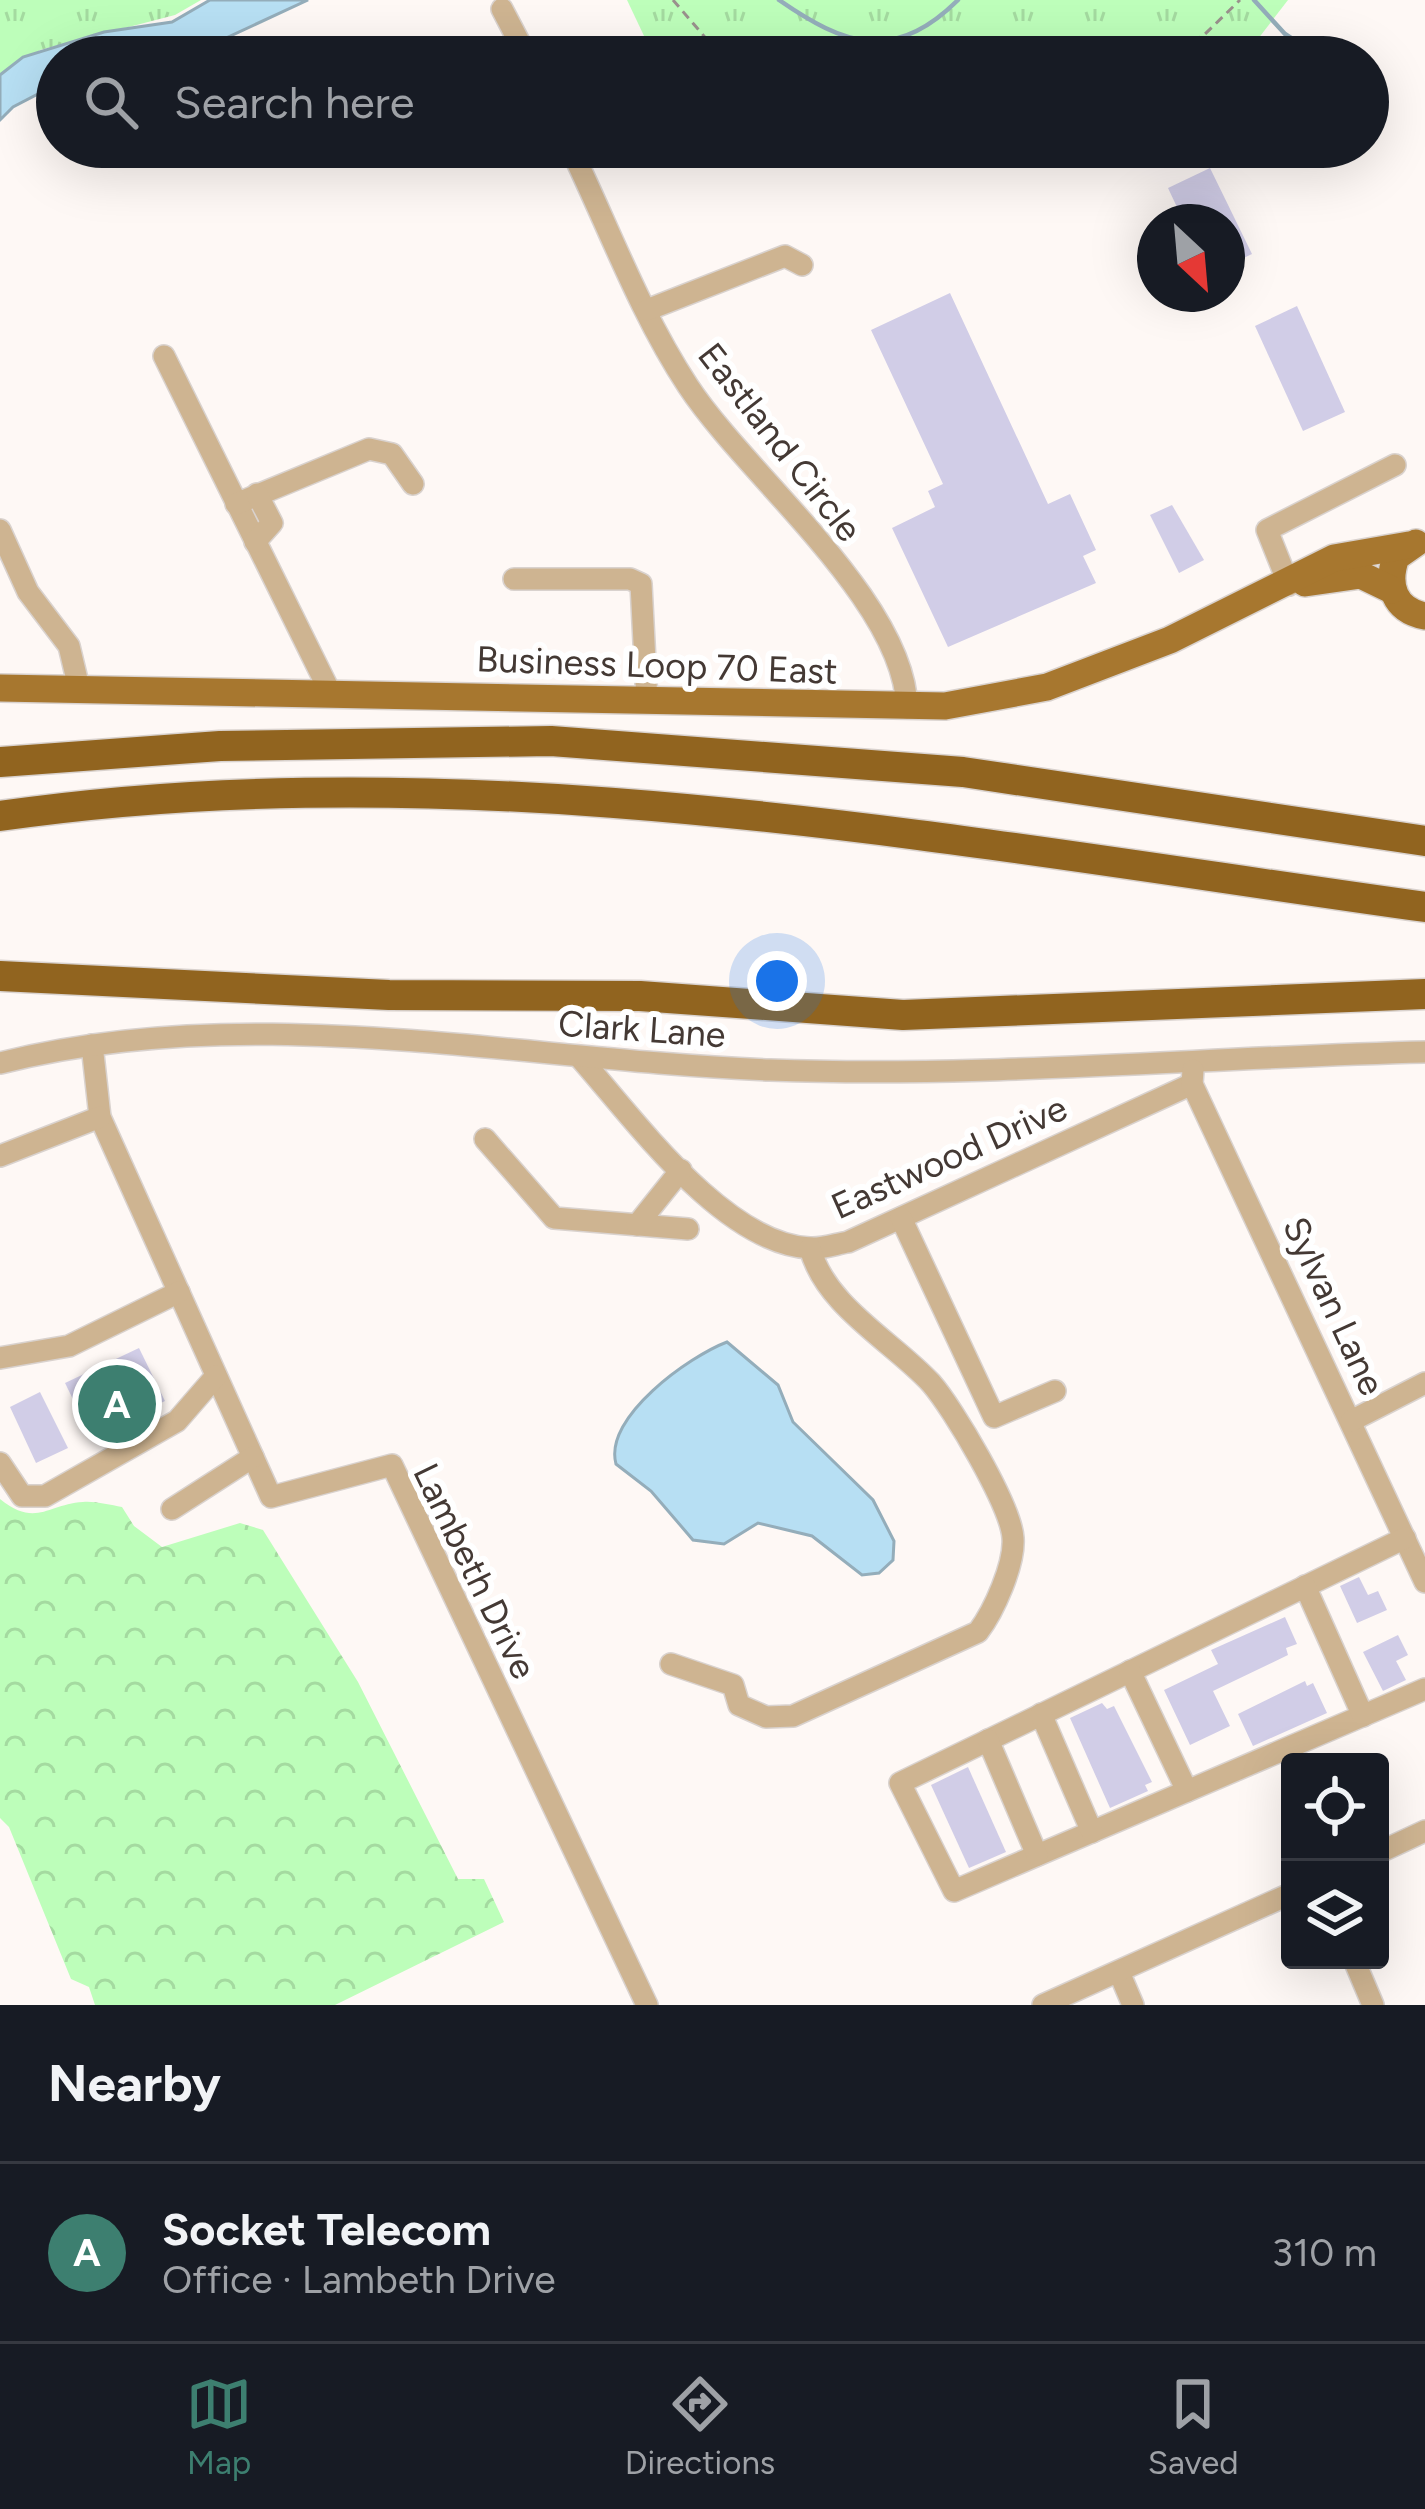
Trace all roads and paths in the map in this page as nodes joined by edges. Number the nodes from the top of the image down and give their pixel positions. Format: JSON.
{"nodes":[{"id":1,"x":673,"y":0,"type":"edge"},
{"id":2,"x":1240,"y":0,"type":"edge"},
{"id":3,"x":502,"y":9,"type":"dead end"},
{"id":4,"x":516,"y":36,"type":"edge"},
{"id":5,"x":704,"y":36,"type":"edge"},
{"id":6,"x":1203,"y":36,"type":"edge"},
{"id":7,"x":580,"y":168,"type":"edge"},
{"id":8,"x":802,"y":265,"type":"dead end"},
{"id":9,"x":647,"y":310,"type":"junction"},
{"id":10,"x":164,"y":356,"type":"dead end"},
{"id":11,"x":1394,"y":466,"type":"dead end"},
{"id":12,"x":413,"y":484,"type":"dead end"},
{"id":13,"x":246,"y":499,"type":"junction"},
{"id":14,"x":0,"y":530,"type":"edge"},
{"id":15,"x":1417,"y":543,"type":"edge"},
{"id":16,"x":514,"y":578,"type":"dead end"},
{"id":17,"x":1288,"y":585,"type":"junction"},
{"id":18,"x":1392,"y":590,"type":"junction"},
{"id":19,"x":1425,"y":616,"type":"edge"},
{"id":20,"x":0,"y":688,"type":"edge"},
{"id":21,"x":79,"y":688,"type":"junction"},
{"id":22,"x":330,"y":692,"type":"junction"},
{"id":23,"x":647,"y":701,"type":"junction"},
{"id":24,"x":907,"y":708,"type":"junction"},
{"id":25,"x":0,"y":762,"type":"edge"},
{"id":26,"x":0,"y":816,"type":"edge"},
{"id":27,"x":1425,"y":841,"type":"edge"},
{"id":28,"x":1425,"y":907,"type":"edge"},
{"id":29,"x":0,"y":976,"type":"edge"},
{"id":30,"x":1425,"y":994,"type":"edge"},
{"id":31,"x":92,"y":1046,"type":"junction"},
{"id":32,"x":1425,"y":1052,"type":"edge"},
{"id":33,"x":1193,"y":1057,"type":"junction"},
{"id":34,"x":580,"y":1059,"type":"junction"},
{"id":35,"x":0,"y":1063,"type":"edge"},
{"id":36,"x":1192,"y":1084,"type":"junction"},
{"id":37,"x":100,"y":1117,"type":"junction"},
{"id":38,"x":485,"y":1138,"type":"dead end"},
{"id":39,"x":0,"y":1156,"type":"edge"},
{"id":40,"x":681,"y":1170,"type":"junction"},
{"id":41,"x":901,"y":1218,"type":"junction"},
{"id":42,"x":637,"y":1225,"type":"junction"},
{"id":43,"x":688,"y":1229,"type":"dead end"},
{"id":44,"x":810,"y":1248,"type":"junction"},
{"id":45,"x":179,"y":1292,"type":"junction"},
{"id":46,"x":0,"y":1358,"type":"edge"},
{"id":47,"x":216,"y":1376,"type":"junction"},
{"id":48,"x":1425,"y":1383,"type":"edge"},
{"id":49,"x":1055,"y":1391,"type":"dead end"},
{"id":50,"x":1351,"y":1420,"type":"junction"},
{"id":51,"x":253,"y":1457,"type":"junction"},
{"id":52,"x":0,"y":1462,"type":"edge"},
{"id":53,"x":172,"y":1509,"type":"dead end"},
{"id":54,"x":1405,"y":1538,"type":"junction"},
{"id":55,"x":1425,"y":1582,"type":"edge"},
{"id":56,"x":1305,"y":1586,"type":"junction"},
{"id":57,"x":671,"y":1664,"type":"dead end"},
{"id":58,"x":1130,"y":1671,"type":"junction"},
{"id":59,"x":1425,"y":1690,"type":"edge"},
{"id":60,"x":1041,"y":1714,"type":"junction"},
{"id":61,"x":1363,"y":1716,"type":"junction"},
{"id":62,"x":988,"y":1740,"type":"junction"},
{"id":63,"x":1187,"y":1791,"type":"junction"},
{"id":64,"x":1425,"y":1831,"type":"edge"},
{"id":65,"x":1092,"y":1832,"type":"junction"},
{"id":66,"x":1389,"y":1848,"type":"edge"},
{"id":67,"x":1037,"y":1855,"type":"junction"},
{"id":68,"x":1281,"y":1898,"type":"edge"},
{"id":69,"x":1358,"y":1969,"type":"edge"},
{"id":70,"x":1119,"y":1972,"type":"junction"},
{"id":71,"x":637,"y":2002,"type":"edge"},
{"id":72,"x":1043,"y":2005,"type":"edge"},
{"id":73,"x":1133,"y":2005,"type":"edge"},
{"id":74,"x":1373,"y":2005,"type":"edge"}],
"edges":[{"from":1,"to":5,"type":"path"},
{"from":2,"to":6,"type":"path"},
{"from":3,"to":4,"type":"street"},
{"from":7,"to":9,"type":"street","name":"Eastland Circle"},
{"from":8,"to":9,"type":"street"},
{"from":9,"to":24,"type":"street","name":"Eastland Circle"},
{"from":10,"to":13,"type":"street"},
{"from":11,"to":17,"type":"street"},
{"from":12,"to":13,"type":"street"},
{"from":13,"to":22,"type":"street"},
{"from":14,"to":21,"type":"street"},
{"from":15,"to":17,"type":"main road","name":"Business Loop 70 East"},
{"from":15,"to":18,"type":"main road"},
{"from":16,"to":23,"type":"street"},
{"from":17,"to":18,"type":"main road","name":"Business Loop 70 East"},
{"from":17,"to":24,"type":"main road","name":"Business Loop 70 East"},
{"from":18,"to":19,"type":"main road"},
{"from":20,"to":21,"type":"main road","name":"Business Loop 70 East"},
{"from":21,"to":22,"type":"main road","name":"Business Loop 70 East"},
{"from":22,"to":23,"type":"main road","name":"Business Loop 70 East"},
{"from":23,"to":24,"type":"main road","name":"Business Loop 70 East"},
{"from":25,"to":27,"type":"highway"},
{"from":26,"to":28,"type":"highway"},
{"from":29,"to":30,"type":"highway"},
{"from":31,"to":34,"type":"street","name":"Clark Lane"},
{"from":31,"to":35,"type":"street","name":"Clark Lane"},
{"from":31,"to":37,"type":"street","name":"Lambeth Drive"},
{"from":32,"to":33,"type":"street","name":"Clark Lane"},
{"from":33,"to":34,"type":"street","name":"Clark Lane"},
{"from":33,"to":36,"type":"street","name":"Sylvan Lane"},
{"from":34,"to":40,"type":"street","name":"Eastwood Drive"},
{"from":36,"to":41,"type":"street","name":"Eastwood Drive"},
{"from":36,"to":50,"type":"street","name":"Sylvan Lane"},
{"from":37,"to":39,"type":"street"},
{"from":37,"to":45,"type":"street","name":"Lambeth Drive"},
{"from":38,"to":42,"type":"street"},
{"from":40,"to":42,"type":"street"},
{"from":40,"to":44,"type":"street","name":"Eastwood Drive"},
{"from":41,"to":44,"type":"street","name":"Eastwood Drive"},
{"from":41,"to":49,"type":"street"},
{"from":42,"to":43,"type":"street"},
{"from":44,"to":57,"type":"street"},
{"from":45,"to":46,"type":"street"},
{"from":45,"to":47,"type":"street","name":"Lambeth Drive"},
{"from":47,"to":51,"type":"street","name":"Lambeth Drive"},
{"from":47,"to":52,"type":"street"},
{"from":48,"to":50,"type":"street"},
{"from":50,"to":54,"type":"street","name":"Sylvan Lane"},
{"from":51,"to":53,"type":"street"},
{"from":51,"to":71,"type":"street","name":"Lambeth Drive"},
{"from":54,"to":55,"type":"street","name":"Sylvan Lane"},
{"from":54,"to":56,"type":"street"},
{"from":56,"to":58,"type":"street"},
{"from":56,"to":61,"type":"street"},
{"from":58,"to":60,"type":"street"},
{"from":58,"to":63,"type":"street"},
{"from":59,"to":61,"type":"street"},
{"from":60,"to":62,"type":"street"},
{"from":60,"to":65,"type":"street"},
{"from":61,"to":63,"type":"street"},
{"from":62,"to":67,"type":"street"},
{"from":62,"to":67,"type":"street"},
{"from":63,"to":65,"type":"street"},
{"from":64,"to":66,"type":"street"},
{"from":65,"to":67,"type":"street"},
{"from":68,"to":70,"type":"street"},
{"from":69,"to":74,"type":"street"},
{"from":70,"to":72,"type":"street"},
{"from":70,"to":73,"type":"street"}]}
